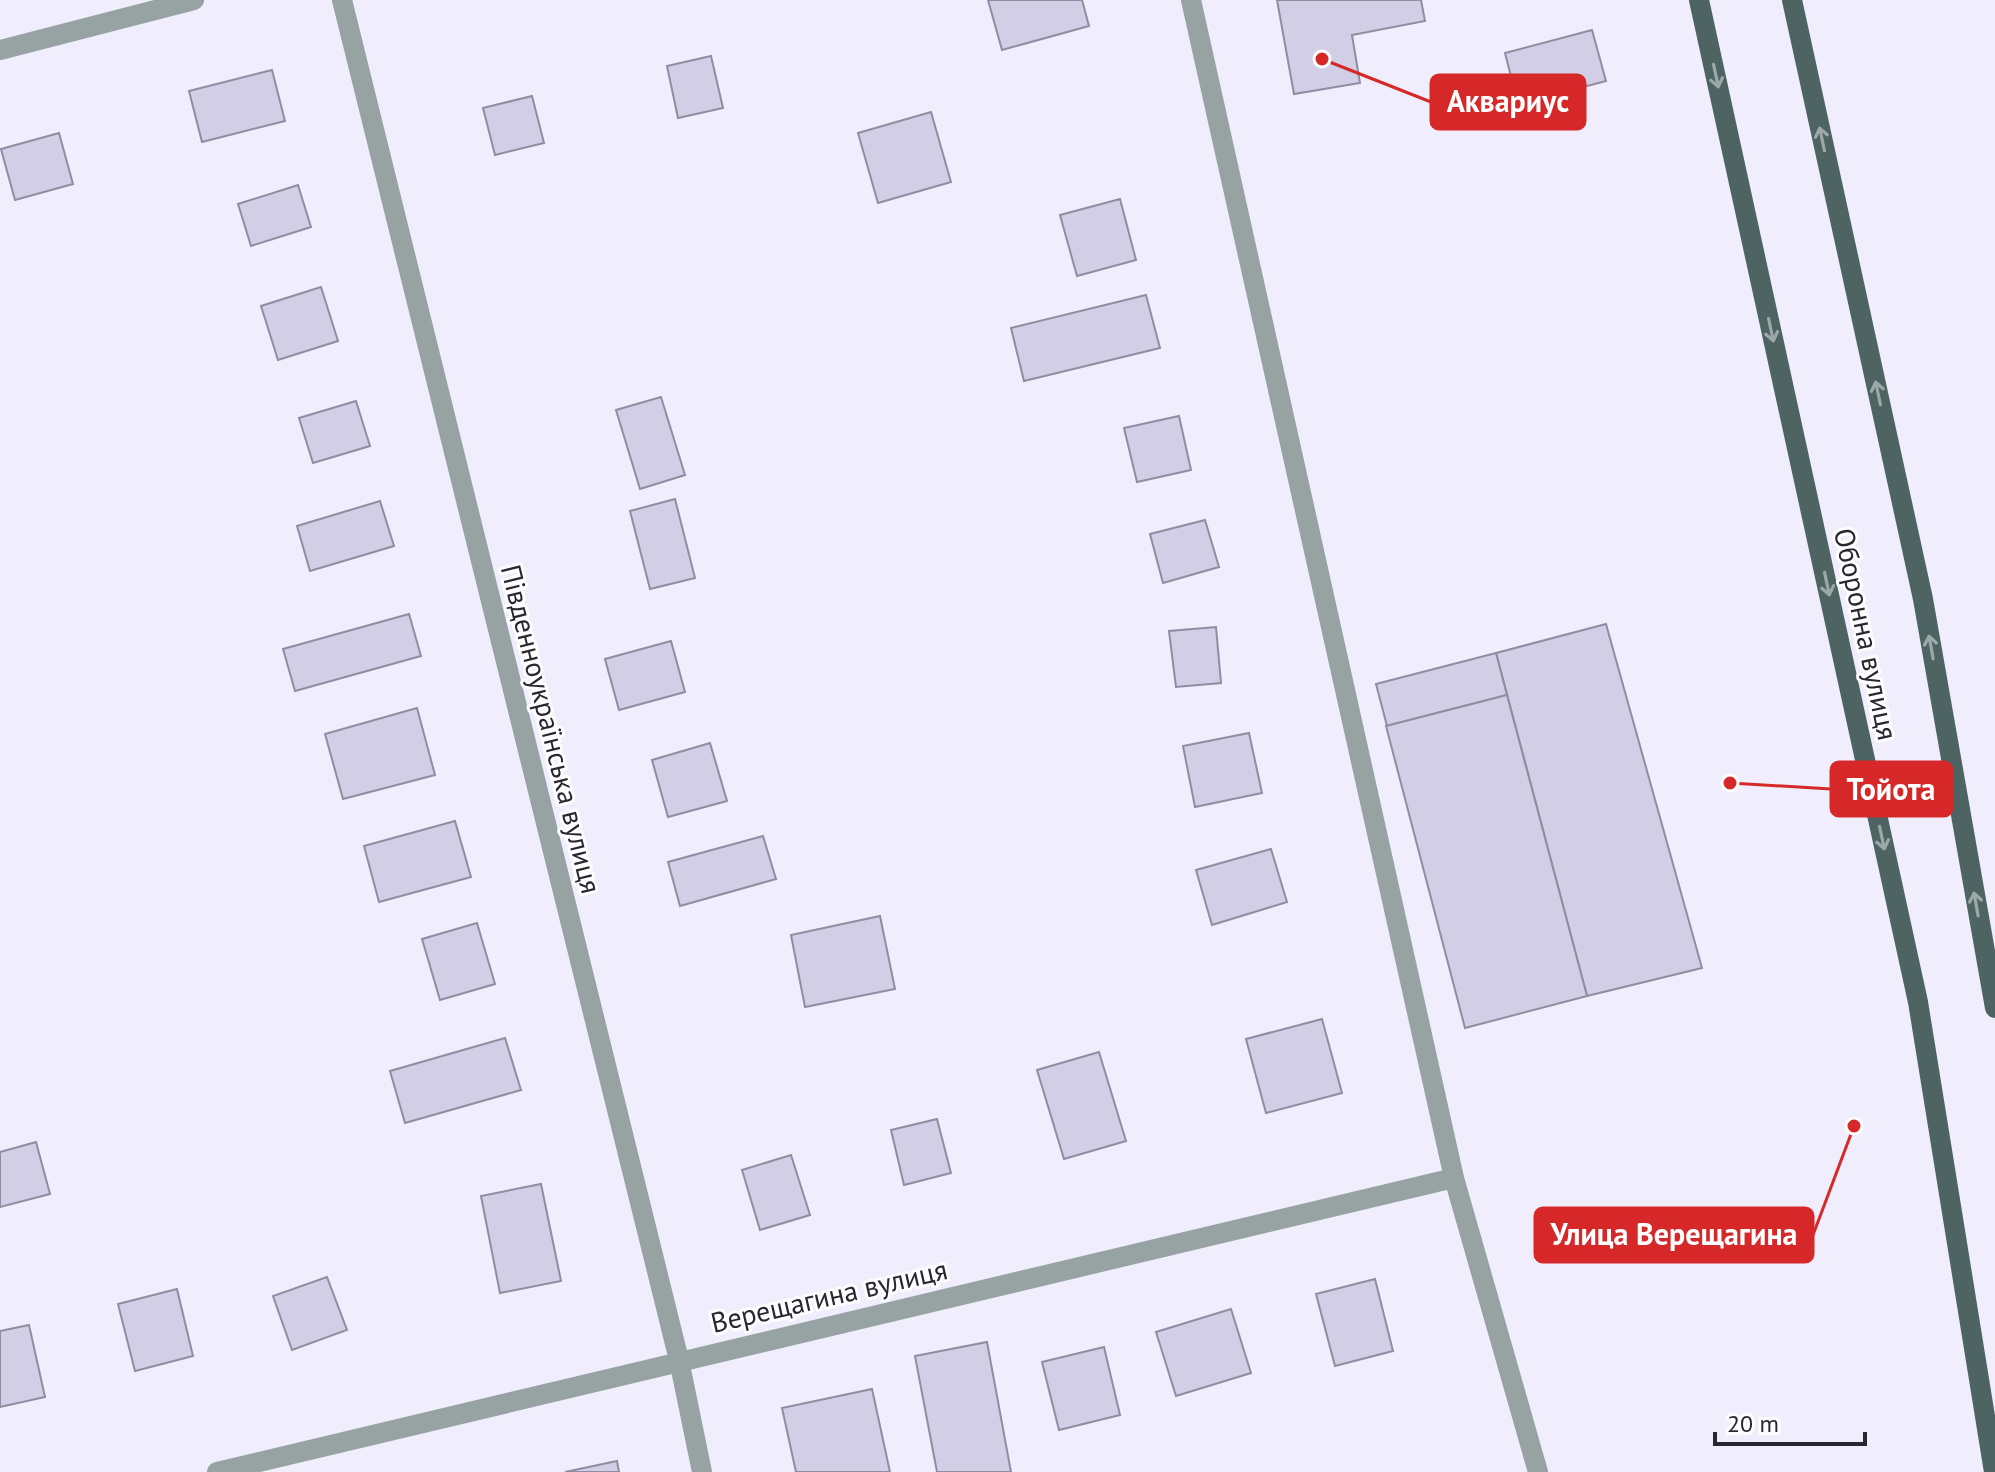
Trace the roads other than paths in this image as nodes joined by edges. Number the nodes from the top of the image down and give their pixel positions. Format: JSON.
{"nodes":[{"id":1,"x":194,"y":0,"type":"edge"},
{"id":2,"x":342,"y":0,"type":"edge"},
{"id":3,"x":1191,"y":0,"type":"edge"},
{"id":4,"x":1699,"y":0,"type":"edge"},
{"id":5,"x":1792,"y":0,"type":"edge"},
{"id":6,"x":0,"y":50,"type":"edge"},
{"id":7,"x":1995,"y":1008,"type":"edge"},
{"id":8,"x":1454,"y":1178,"type":"junction"},
{"id":9,"x":679,"y":1360,"type":"junction"},
{"id":10,"x":217,"y":1472,"type":"edge"},
{"id":11,"x":702,"y":1472,"type":"edge"},
{"id":12,"x":1538,"y":1472,"type":"edge"},
{"id":13,"x":1994,"y":1472,"type":"edge"}],
"edges":[{"from":1,"to":6,"type":"street"},
{"from":2,"to":9,"type":"street","name":"Південноукраїнська вулиця"},
{"from":3,"to":8,"type":"street"},
{"from":4,"to":13,"type":"main road","name":"Оборонна вулиця","one_way":true},
{"from":7,"to":5,"type":"main road","name":"Оборонна вулиця","one_way":true},
{"from":8,"to":9,"type":"street","name":"Верещагина вулиця"},
{"from":8,"to":12,"type":"street"},
{"from":9,"to":10,"type":"street","name":"Верещагина вулиця"},
{"from":9,"to":11,"type":"street","name":"Південноукраїнська вулиця"}]}
